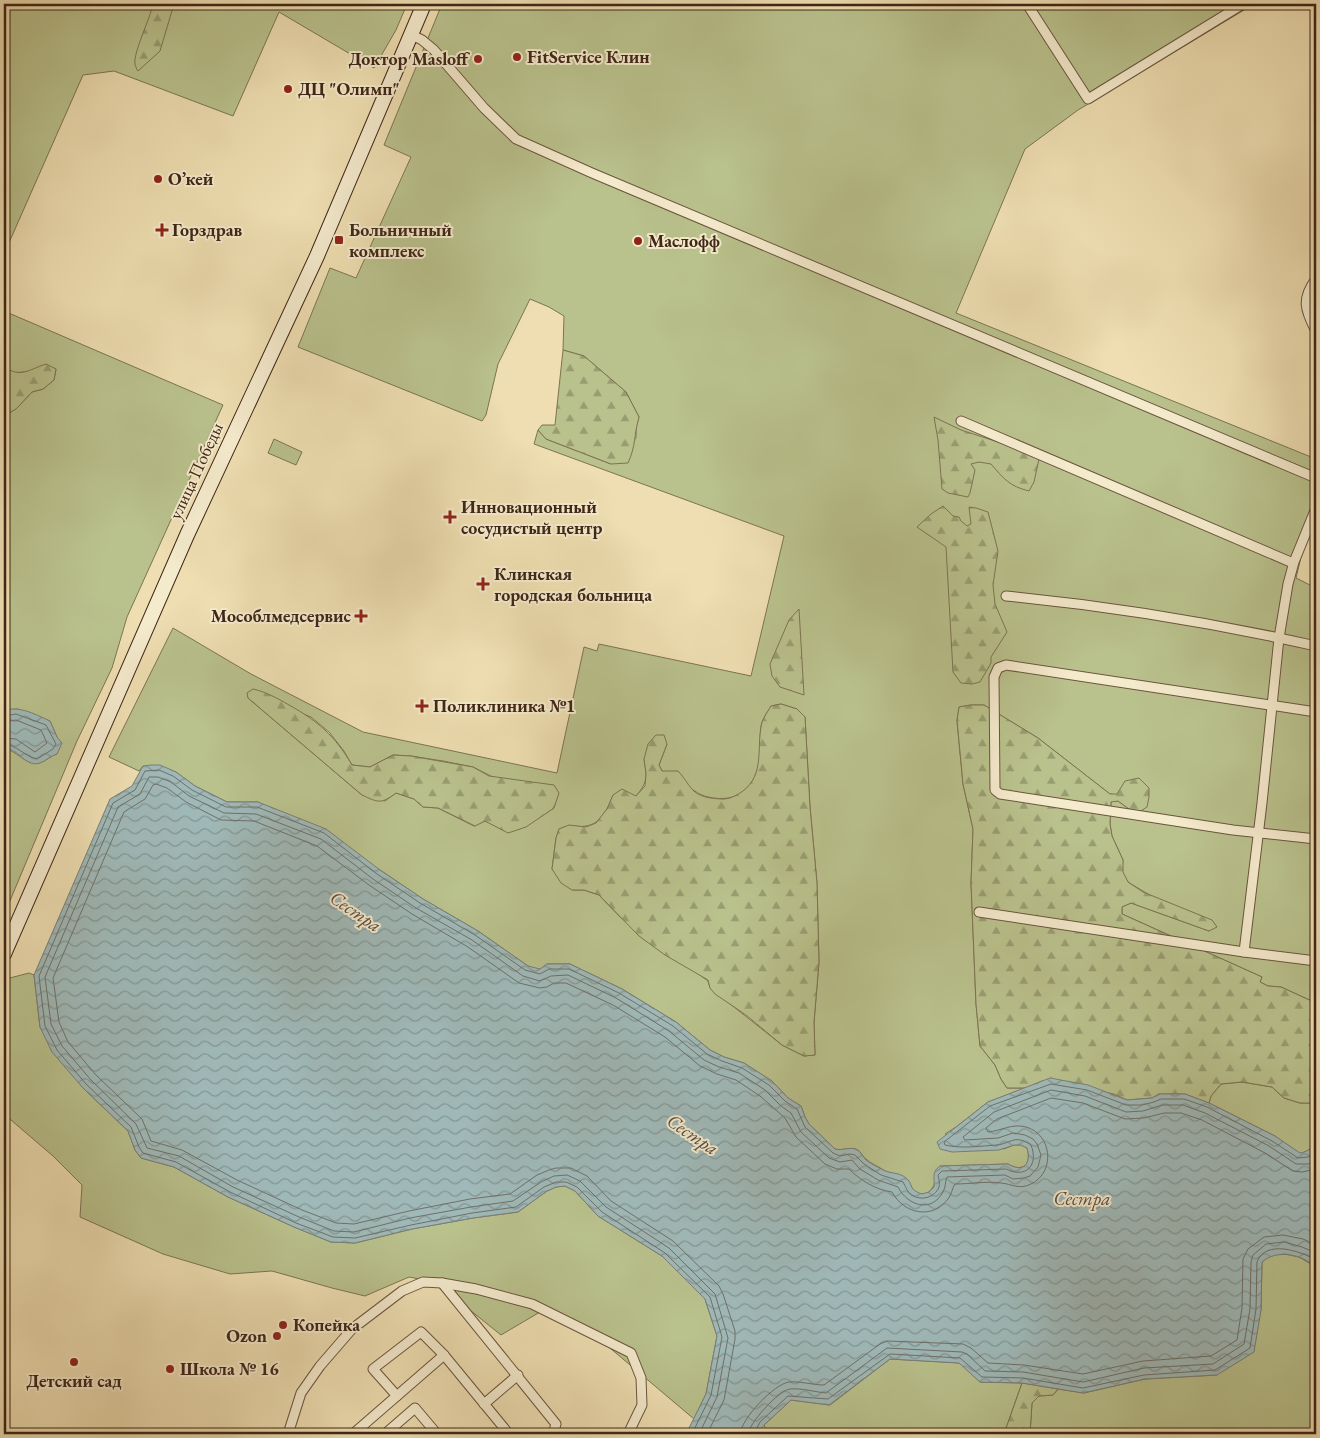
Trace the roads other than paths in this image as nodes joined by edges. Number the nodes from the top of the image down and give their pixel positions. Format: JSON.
{"nodes":[{"id":1,"x":424,"y":4,"type":"edge"},
{"id":2,"x":1027,"y":4,"type":"edge"},
{"id":3,"x":1243,"y":4,"type":"edge"},
{"id":4,"x":412,"y":35,"type":"junction"},
{"id":5,"x":1316,"y":279,"type":"edge"},
{"id":6,"x":1316,"y":331,"type":"edge"},
{"id":7,"x":961,"y":421,"type":"dead end"},
{"id":8,"x":1316,"y":478,"type":"edge"},
{"id":9,"x":1316,"y":508,"type":"edge"},
{"id":10,"x":1294,"y":563,"type":"junction"},
{"id":11,"x":1006,"y":596,"type":"dead end"},
{"id":12,"x":1279,"y":638,"type":"junction"},
{"id":13,"x":1316,"y":646,"type":"edge"},
{"id":14,"x":1273,"y":705,"type":"junction"},
{"id":15,"x":1316,"y":712,"type":"edge"},
{"id":16,"x":1259,"y":833,"type":"junction"},
{"id":17,"x":1316,"y":840,"type":"edge"},
{"id":18,"x":979,"y":912,"type":"dead end"},
{"id":19,"x":1244,"y":952,"type":"junction"},
{"id":20,"x":4,"y":954,"type":"edge"},
{"id":21,"x":1316,"y":961,"type":"edge"},
{"id":22,"x":442,"y":1283,"type":"junction"},
{"id":23,"x":444,"y":1355,"type":"junction"},
{"id":24,"x":518,"y":1375,"type":"junction"},
{"id":25,"x":398,"y":1396,"type":"junction"},
{"id":26,"x":484,"y":1404,"type":"junction"},
{"id":27,"x":288,"y":1434,"type":"edge"},
{"id":28,"x":353,"y":1434,"type":"edge"},
{"id":29,"x":385,"y":1434,"type":"edge"},
{"id":30,"x":438,"y":1434,"type":"edge"},
{"id":31,"x":509,"y":1434,"type":"edge"},
{"id":32,"x":553,"y":1434,"type":"edge"},
{"id":33,"x":628,"y":1434,"type":"edge"}],
"edges":[{"from":1,"to":4,"type":"street","name":"улица Победы"},
{"from":2,"to":3,"type":"street"},
{"from":4,"to":8,"type":"street"},
{"from":4,"to":20,"type":"street","name":"улица Победы"},
{"from":5,"to":6,"type":"street"},
{"from":7,"to":10,"type":"street"},
{"from":9,"to":10,"type":"street"},
{"from":10,"to":12,"type":"street"},
{"from":11,"to":12,"type":"street"},
{"from":12,"to":13,"type":"street"},
{"from":12,"to":14,"type":"street"},
{"from":14,"to":15,"type":"street"},
{"from":14,"to":16,"type":"street"},
{"from":14,"to":16,"type":"street"},
{"from":16,"to":17,"type":"street"},
{"from":16,"to":19,"type":"street"},
{"from":18,"to":19,"type":"street"},
{"from":19,"to":21,"type":"street"},
{"from":22,"to":24,"type":"street"},
{"from":22,"to":27,"type":"street"},
{"from":22,"to":33,"type":"street"},
{"from":23,"to":25,"type":"street"},
{"from":23,"to":25,"type":"street"},
{"from":23,"to":26,"type":"street"},
{"from":24,"to":26,"type":"street"},
{"from":24,"to":32,"type":"street"},
{"from":25,"to":28,"type":"street"},
{"from":26,"to":31,"type":"street"},
{"from":29,"to":30,"type":"street"}]}
